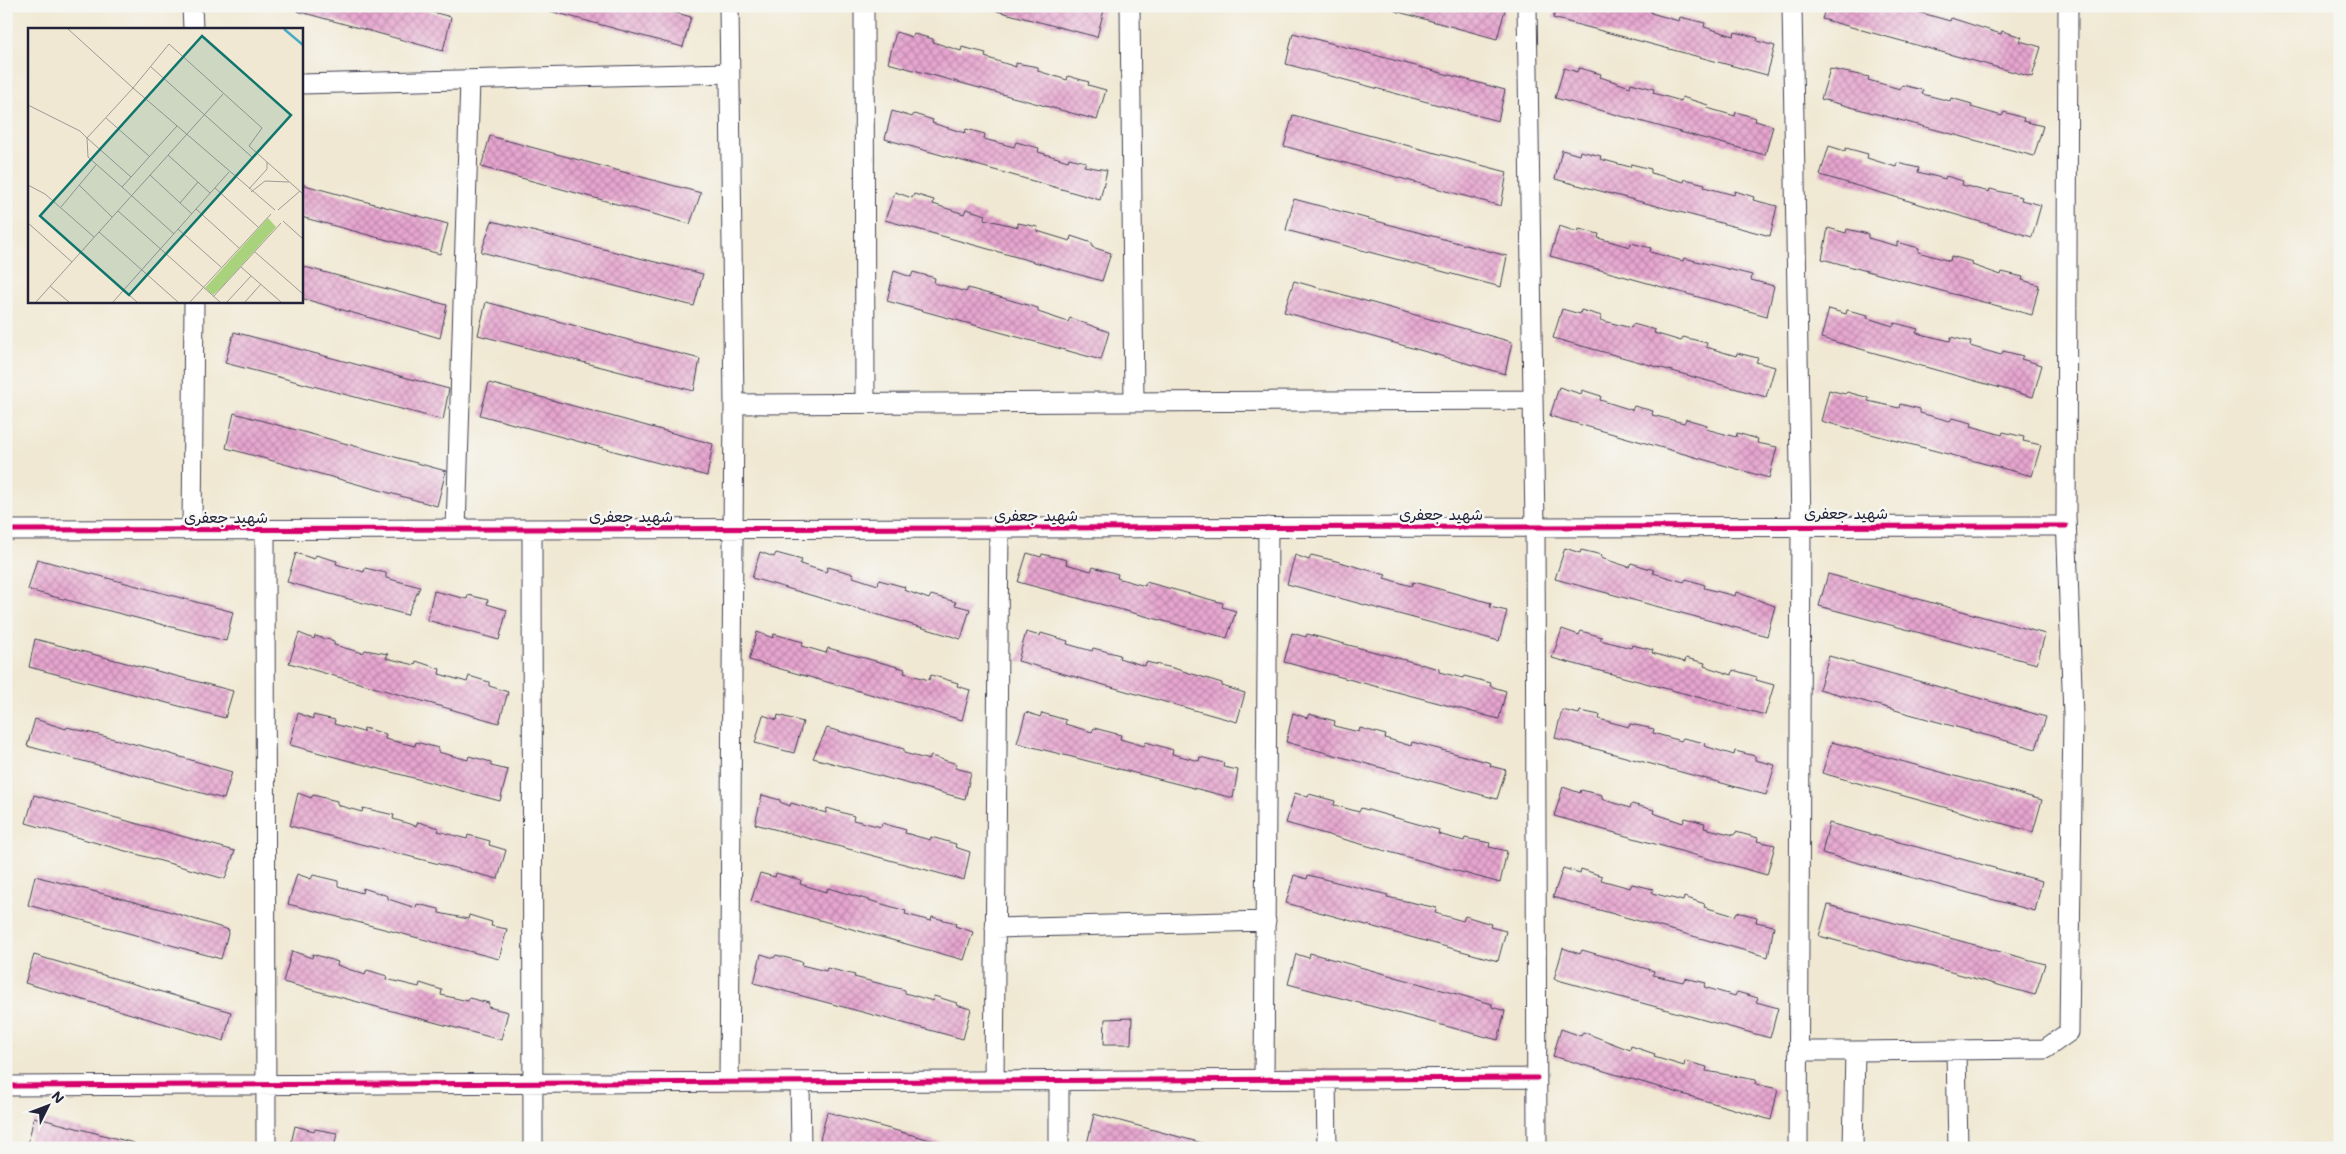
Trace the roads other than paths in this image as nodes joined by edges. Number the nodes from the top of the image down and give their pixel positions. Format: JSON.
{"nodes":[{"id":1,"x":192,"y":6,"type":"edge"},
{"id":2,"x":730,"y":6,"type":"edge"},
{"id":3,"x":864,"y":6,"type":"edge"},
{"id":4,"x":1130,"y":6,"type":"edge"},
{"id":5,"x":1527,"y":6,"type":"edge"},
{"id":6,"x":1792,"y":6,"type":"edge"},
{"id":7,"x":2068,"y":6,"type":"edge"},
{"id":8,"x":193,"y":28,"type":"edge"},
{"id":9,"x":729,"y":73,"type":"junction"},
{"id":10,"x":470,"y":80,"type":"junction"},
{"id":11,"x":302,"y":84,"type":"edge"},
{"id":12,"x":194,"y":302,"type":"edge"},
{"id":13,"x":1533,"y":400,"type":"junction"},
{"id":14,"x":1134,"y":402,"type":"junction"},
{"id":15,"x":865,"y":403,"type":"junction"},
{"id":16,"x":734,"y":404,"type":"junction"},
{"id":17,"x":1535,"y":526,"type":"junction"},
{"id":18,"x":1800,"y":526,"type":"junction"},
{"id":19,"x":2066,"y":526,"type":"junction"},
{"id":20,"x":1268,"y":527,"type":"junction"},
{"id":21,"x":733,"y":528,"type":"junction"},
{"id":22,"x":999,"y":528,"type":"junction"},
{"id":23,"x":192,"y":529,"type":"junction"},
{"id":24,"x":265,"y":529,"type":"junction"},
{"id":25,"x":456,"y":529,"type":"junction"},
{"id":26,"x":532,"y":529,"type":"junction"},
{"id":27,"x":6,"y":530,"type":"edge"},
{"id":28,"x":1266,"y":921,"type":"junction"},
{"id":29,"x":995,"y":928,"type":"junction"},
{"id":30,"x":1855,"y":1051,"type":"junction"},
{"id":31,"x":1956,"y":1051,"type":"junction"},
{"id":32,"x":1798,"y":1052,"type":"junction"},
{"id":33,"x":1537,"y":1078,"type":"junction"},
{"id":34,"x":1264,"y":1079,"type":"junction"},
{"id":35,"x":1326,"y":1079,"type":"junction"},
{"id":36,"x":1059,"y":1080,"type":"junction"},
{"id":37,"x":994,"y":1081,"type":"junction"},
{"id":38,"x":729,"y":1082,"type":"junction"},
{"id":39,"x":800,"y":1082,"type":"junction"},
{"id":40,"x":533,"y":1083,"type":"junction"},
{"id":41,"x":266,"y":1085,"type":"junction"},
{"id":42,"x":6,"y":1086,"type":"edge"},
{"id":43,"x":266,"y":1148,"type":"edge"},
{"id":44,"x":533,"y":1148,"type":"edge"},
{"id":45,"x":801,"y":1148,"type":"edge"},
{"id":46,"x":1059,"y":1148,"type":"edge"},
{"id":47,"x":1327,"y":1148,"type":"edge"},
{"id":48,"x":1537,"y":1148,"type":"edge"},
{"id":49,"x":1798,"y":1148,"type":"edge"},
{"id":50,"x":1854,"y":1148,"type":"edge"},
{"id":51,"x":1958,"y":1148,"type":"edge"}],
"edges":[{"from":1,"to":8,"type":"street"},
{"from":2,"to":9,"type":"street"},
{"from":3,"to":15,"type":"street"},
{"from":4,"to":14,"type":"street"},
{"from":5,"to":13,"type":"street"},
{"from":6,"to":18,"type":"street"},
{"from":7,"to":19,"type":"street"},
{"from":9,"to":10,"type":"street"},
{"from":9,"to":16,"type":"street"},
{"from":10,"to":11,"type":"street"},
{"from":10,"to":25,"type":"street"},
{"from":12,"to":23,"type":"street"},
{"from":13,"to":14,"type":"street"},
{"from":13,"to":17,"type":"street"},
{"from":14,"to":15,"type":"street"},
{"from":15,"to":16,"type":"street"},
{"from":16,"to":21,"type":"street"},
{"from":17,"to":18,"type":"street","name":"شهید جعفری"},
{"from":17,"to":20,"type":"street","name":"شهید جعفری"},
{"from":17,"to":33,"type":"street"},
{"from":18,"to":19,"type":"street","name":"شهید جعفری"},
{"from":18,"to":32,"type":"street"},
{"from":19,"to":31,"type":"street"},
{"from":20,"to":22,"type":"street","name":"شهید جعفری"},
{"from":20,"to":28,"type":"street"},
{"from":21,"to":22,"type":"street","name":"شهید جعفری"},
{"from":21,"to":26,"type":"street","name":"شهید جعفری"},
{"from":21,"to":38,"type":"street"},
{"from":22,"to":29,"type":"street"},
{"from":23,"to":24,"type":"street","name":"شهید جعفری"},
{"from":23,"to":27,"type":"street","name":"شهید جعفری"},
{"from":24,"to":25,"type":"street","name":"شهید جعفری"},
{"from":24,"to":41,"type":"street"},
{"from":25,"to":26,"type":"street","name":"شهید جعفری"},
{"from":26,"to":40,"type":"street"},
{"from":28,"to":29,"type":"street"},
{"from":28,"to":34,"type":"street"},
{"from":29,"to":37,"type":"street"},
{"from":30,"to":31,"type":"street"},
{"from":30,"to":32,"type":"street"},
{"from":30,"to":50,"type":"street"},
{"from":31,"to":51,"type":"street"},
{"from":32,"to":49,"type":"street"},
{"from":33,"to":35,"type":"street"},
{"from":33,"to":48,"type":"street"},
{"from":34,"to":35,"type":"street"},
{"from":34,"to":36,"type":"street"},
{"from":35,"to":47,"type":"street"},
{"from":36,"to":37,"type":"street"},
{"from":36,"to":46,"type":"street"},
{"from":37,"to":39,"type":"street"},
{"from":38,"to":39,"type":"street"},
{"from":38,"to":40,"type":"street"},
{"from":39,"to":45,"type":"street"},
{"from":40,"to":41,"type":"street"},
{"from":40,"to":44,"type":"street"},
{"from":41,"to":42,"type":"street"},
{"from":41,"to":43,"type":"street"}]}
